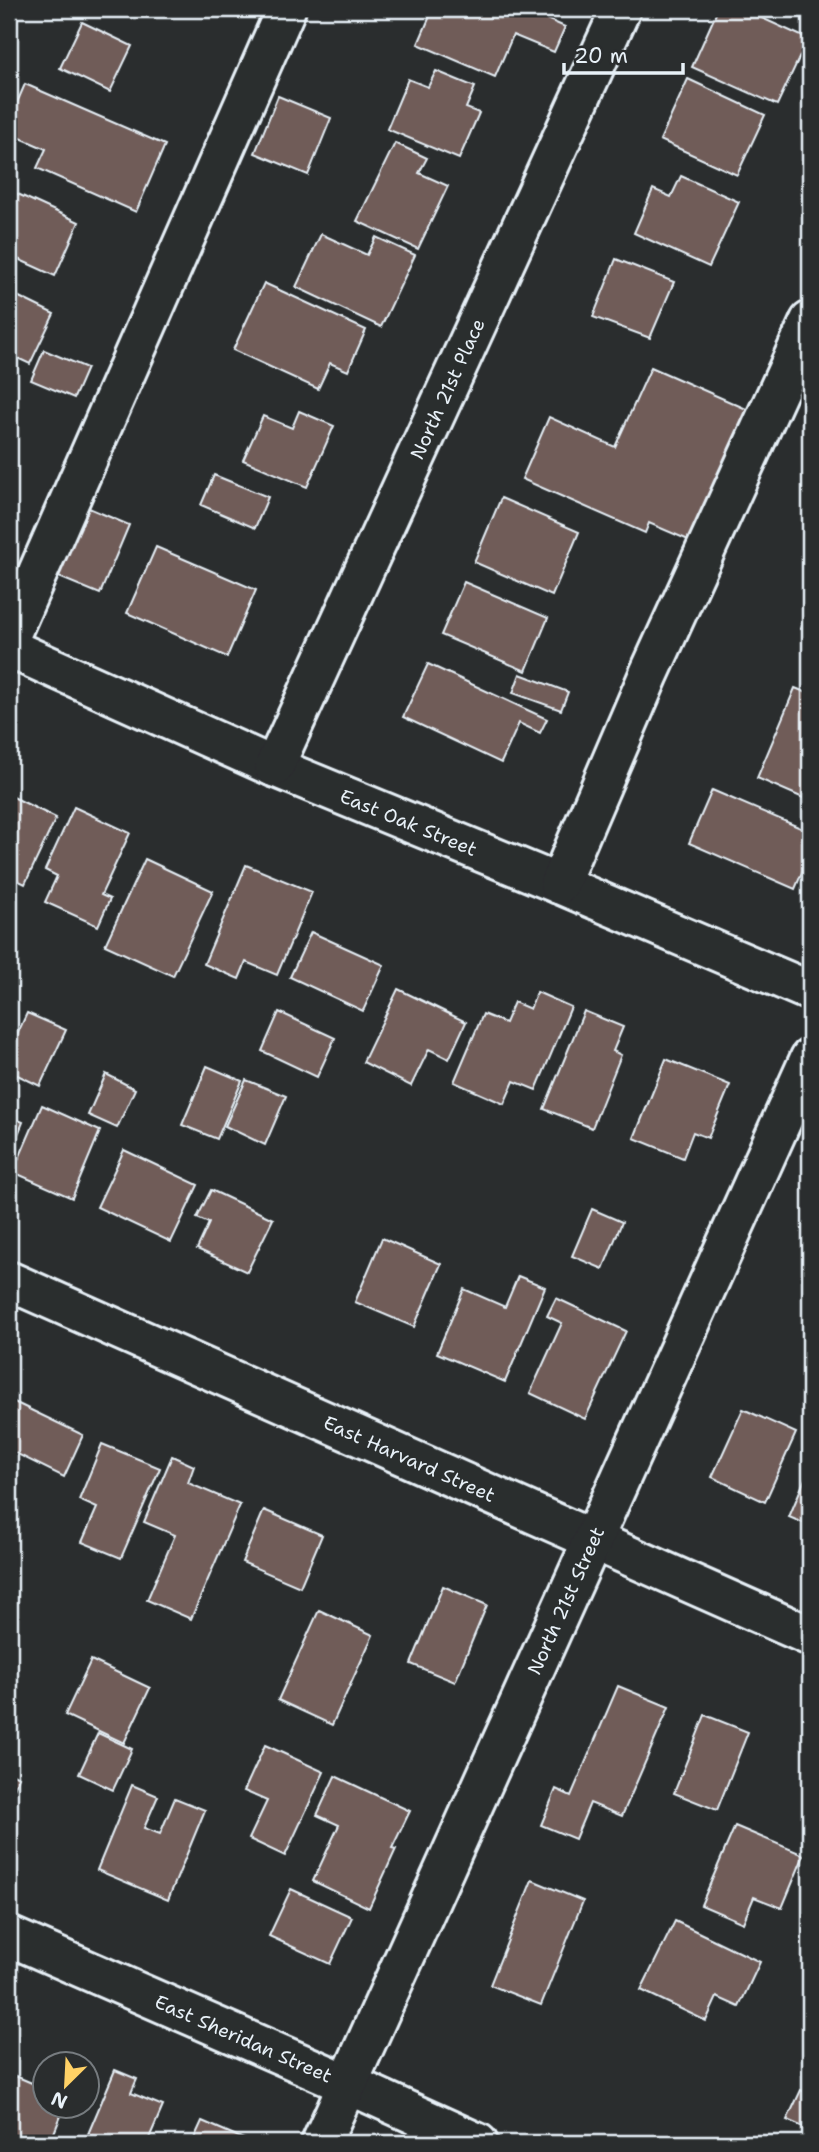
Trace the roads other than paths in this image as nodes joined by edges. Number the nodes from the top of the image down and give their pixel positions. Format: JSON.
{"nodes":[{"id":1,"x":286,"y":9,"type":"edge"},
{"id":2,"x":621,"y":9,"type":"edge"},
{"id":3,"x":810,"y":321,"type":"edge"},
{"id":4,"x":9,"y":638,"type":"edge"},
{"id":5,"x":9,"y":648,"type":"edge"},
{"id":6,"x":274,"y":766,"type":"junction"},
{"id":7,"x":559,"y":884,"type":"junction"},
{"id":8,"x":810,"y":991,"type":"edge"},
{"id":9,"x":810,"y":1058,"type":"edge"},
{"id":10,"x":9,"y":1281,"type":"edge"},
{"id":11,"x":594,"y":1539,"type":"junction"},
{"id":12,"x":810,"y":1636,"type":"edge"},
{"id":13,"x":9,"y":1936,"type":"edge"},
{"id":14,"x":348,"y":2084,"type":"junction"},
{"id":15,"x":321,"y":2143,"type":"edge"},
{"id":16,"x":478,"y":2143,"type":"edge"}],
"edges":[{"from":1,"to":4,"type":"street"},
{"from":2,"to":6,"type":"street","name":"North 21st Place"},
{"from":3,"to":7,"type":"street"},
{"from":5,"to":6,"type":"street","name":"East Oak Street"},
{"from":6,"to":7,"type":"street","name":"East Oak Street"},
{"from":7,"to":8,"type":"street","name":"East Oak Street"},
{"from":9,"to":11,"type":"street","name":"North 21st Street"},
{"from":10,"to":11,"type":"street","name":"East Harvard Street"},
{"from":11,"to":12,"type":"street","name":"East Harvard Street"},
{"from":11,"to":14,"type":"street","name":"North 21st Street"},
{"from":13,"to":14,"type":"street","name":"East Sheridan Street"},
{"from":14,"to":15,"type":"street","name":"North 21st Street"},
{"from":14,"to":16,"type":"street","name":"East Sheridan Street"}]}
